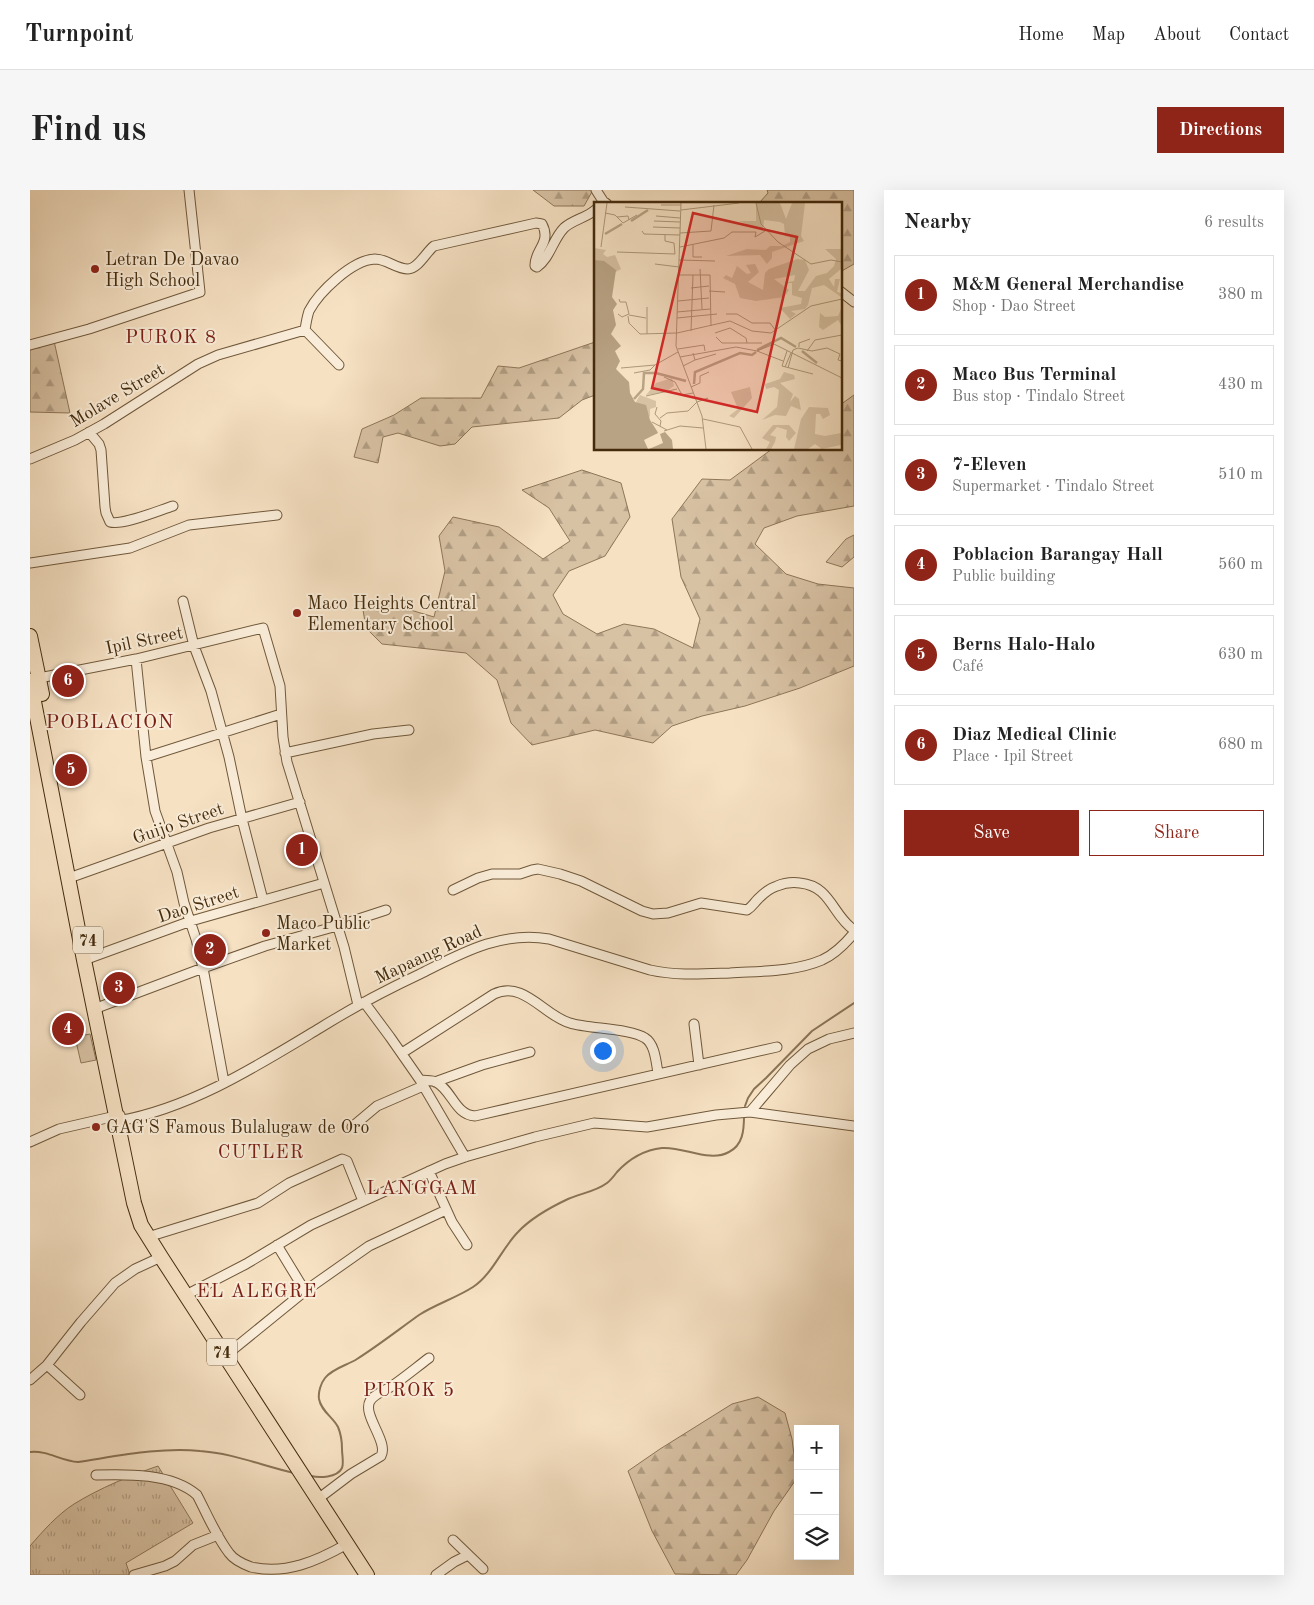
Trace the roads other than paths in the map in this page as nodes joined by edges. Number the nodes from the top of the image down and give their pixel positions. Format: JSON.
{"nodes":[{"id":1,"x":190,"y":190,"type":"edge"},
{"id":2,"x":596,"y":190,"type":"edge"},
{"id":3,"x":603,"y":202,"type":"edge"},
{"id":4,"x":594,"y":211,"type":"edge"},
{"id":5,"x":842,"y":293,"type":"edge"},
{"id":6,"x":854,"y":302,"type":"edge"},
{"id":7,"x":305,"y":330,"type":"junction"},
{"id":8,"x":30,"y":346,"type":"edge"},
{"id":9,"x":339,"y":365,"type":"dead end"},
{"id":10,"x":89,"y":432,"type":"junction"},
{"id":11,"x":30,"y":459,"type":"edge"},
{"id":12,"x":173,"y":506,"type":"dead end"},
{"id":13,"x":276,"y":515,"type":"dead end"},
{"id":14,"x":30,"y":563,"type":"edge"},
{"id":15,"x":183,"y":601,"type":"dead end"},
{"id":16,"x":30,"y":636,"type":"edge"},
{"id":17,"x":194,"y":646,"type":"junction"},
{"id":18,"x":136,"y":659,"type":"junction"},
{"id":19,"x":33,"y":679,"type":"edge"},
{"id":20,"x":282,"y":714,"type":"junction"},
{"id":21,"x":409,"y":730,"type":"dead end"},
{"id":22,"x":222,"y":733,"type":"junction"},
{"id":23,"x":285,"y":753,"type":"junction"},
{"id":24,"x":146,"y":757,"type":"junction"},
{"id":25,"x":300,"y":802,"type":"junction"},
{"id":26,"x":242,"y":818,"type":"junction"},
{"id":27,"x":167,"y":844,"type":"junction"},
{"id":28,"x":72,"y":877,"type":"junction"},
{"id":29,"x":324,"y":882,"type":"junction"},
{"id":30,"x":453,"y":890,"type":"dead end"},
{"id":31,"x":263,"y":900,"type":"junction"},
{"id":32,"x":386,"y":910,"type":"dead end"},
{"id":33,"x":191,"y":922,"type":"junction"},
{"id":34,"x":337,"y":926,"type":"junction"},
{"id":35,"x":854,"y":932,"type":"edge"},
{"id":36,"x":88,"y":959,"type":"junction"},
{"id":37,"x":203,"y":968,"type":"junction"},
{"id":38,"x":361,"y":1004,"type":"junction"},
{"id":39,"x":98,"y":1008,"type":"junction"},
{"id":40,"x":694,"y":1024,"type":"dead end"},
{"id":41,"x":854,"y":1033,"type":"edge"},
{"id":42,"x":777,"y":1046,"type":"dead end"},
{"id":43,"x":530,"y":1052,"type":"dead end"},
{"id":44,"x":402,"y":1053,"type":"junction"},
{"id":45,"x":699,"y":1065,"type":"junction"},
{"id":46,"x":658,"y":1073,"type":"junction"},
{"id":47,"x":224,"y":1082,"type":"junction"},
{"id":48,"x":435,"y":1082,"type":"junction"},
{"id":49,"x":422,"y":1083,"type":"junction"},
{"id":50,"x":750,"y":1112,"type":"junction"},
{"id":51,"x":121,"y":1118,"type":"junction"},
{"id":52,"x":854,"y":1126,"type":"edge"},
{"id":53,"x":352,"y":1127,"type":"dead end"},
{"id":54,"x":30,"y":1142,"type":"edge"},
{"id":55,"x":464,"y":1157,"type":"junction"},
{"id":56,"x":429,"y":1171,"type":"junction"},
{"id":57,"x":363,"y":1201,"type":"junction"},
{"id":58,"x":446,"y":1210,"type":"junction"},
{"id":59,"x":152,"y":1240,"type":"junction"},
{"id":60,"x":277,"y":1244,"type":"junction"},
{"id":61,"x":467,"y":1245,"type":"dead end"},
{"id":62,"x":161,"y":1257,"type":"junction"},
{"id":63,"x":305,"y":1291,"type":"junction"},
{"id":64,"x":186,"y":1295,"type":"junction"},
{"id":65,"x":225,"y":1356,"type":"junction"},
{"id":66,"x":429,"y":1358,"type":"dead end"},
{"id":67,"x":47,"y":1365,"type":"junction"},
{"id":68,"x":30,"y":1380,"type":"edge"},
{"id":69,"x":80,"y":1395,"type":"dead end"},
{"id":70,"x":96,"y":1475,"type":"dead end"},
{"id":71,"x":318,"y":1499,"type":"junction"},
{"id":72,"x":218,"y":1535,"type":"junction"},
{"id":73,"x":453,"y":1540,"type":"dead end"},
{"id":74,"x":347,"y":1544,"type":"junction"},
{"id":75,"x":468,"y":1555,"type":"junction"},
{"id":76,"x":484,"y":1569,"type":"dead end"},
{"id":77,"x":134,"y":1575,"type":"edge"},
{"id":78,"x":367,"y":1575,"type":"edge"},
{"id":79,"x":436,"y":1575,"type":"edge"}],
"edges":[{"from":1,"to":8,"type":"street"},
{"from":2,"to":3,"type":"street"},
{"from":4,"to":7,"type":"street"},
{"from":5,"to":6,"type":"street"},
{"from":7,"to":9,"type":"street"},
{"from":7,"to":10,"type":"street","name":"Molave Street"},
{"from":10,"to":11,"type":"street","name":"Molave Street"},
{"from":10,"to":12,"type":"street"},
{"from":13,"to":14,"type":"street"},
{"from":15,"to":17,"type":"street"},
{"from":16,"to":19,"type":"highway","number":"74"},
{"from":17,"to":18,"type":"street","name":"Ipil Street"},
{"from":17,"to":20,"type":"street","name":"Ipil Street"},
{"from":17,"to":22,"type":"street"},
{"from":18,"to":19,"type":"street","name":"Ipil Street"},
{"from":18,"to":24,"type":"street"},
{"from":19,"to":28,"type":"highway","number":"74"},
{"from":20,"to":22,"type":"street"},
{"from":20,"to":23,"type":"street"},
{"from":21,"to":23,"type":"street"},
{"from":22,"to":24,"type":"street"},
{"from":22,"to":26,"type":"street"},
{"from":23,"to":25,"type":"street"},
{"from":24,"to":27,"type":"street"},
{"from":25,"to":26,"type":"street","name":"Guijo Street"},
{"from":25,"to":29,"type":"street"},
{"from":26,"to":27,"type":"street","name":"Guijo Street"},
{"from":26,"to":31,"type":"street"},
{"from":27,"to":28,"type":"street","name":"Guijo Street"},
{"from":27,"to":33,"type":"street"},
{"from":28,"to":36,"type":"highway","number":"74"},
{"from":29,"to":31,"type":"street","name":"Dao Street"},
{"from":29,"to":34,"type":"street"},
{"from":30,"to":35,"type":"street"},
{"from":31,"to":33,"type":"street","name":"Dao Street"},
{"from":32,"to":34,"type":"street"},
{"from":33,"to":36,"type":"street","name":"Dao Street"},
{"from":33,"to":37,"type":"street"},
{"from":34,"to":37,"type":"street"},
{"from":34,"to":38,"type":"street"},
{"from":35,"to":38,"type":"street","name":"Mapaang Road"},
{"from":36,"to":39,"type":"highway","number":"74"},
{"from":37,"to":39,"type":"street"},
{"from":37,"to":47,"type":"street"},
{"from":38,"to":44,"type":"street"},
{"from":38,"to":47,"type":"street","name":"Mapaang Road"},
{"from":39,"to":51,"type":"highway","number":"74"},
{"from":40,"to":45,"type":"street"},
{"from":41,"to":50,"type":"street"},
{"from":42,"to":45,"type":"street"},
{"from":43,"to":48,"type":"street"},
{"from":44,"to":46,"type":"street"},
{"from":44,"to":49,"type":"street"},
{"from":45,"to":46,"type":"street"},
{"from":46,"to":48,"type":"street"},
{"from":47,"to":51,"type":"street","name":"Mapaang Road"},
{"from":48,"to":49,"type":"street"},
{"from":49,"to":53,"type":"street"},
{"from":49,"to":55,"type":"street"},
{"from":50,"to":52,"type":"street"},
{"from":50,"to":55,"type":"street"},
{"from":51,"to":54,"type":"street","name":"Mapaang Road"},
{"from":51,"to":59,"type":"highway","number":"74"},
{"from":55,"to":56,"type":"street"},
{"from":56,"to":57,"type":"street"},
{"from":56,"to":58,"type":"street"},
{"from":57,"to":59,"type":"street"},
{"from":57,"to":60,"type":"street"},
{"from":58,"to":61,"type":"street"},
{"from":58,"to":63,"type":"street"},
{"from":59,"to":62,"type":"highway","number":"74"},
{"from":60,"to":63,"type":"street"},
{"from":60,"to":64,"type":"street"},
{"from":62,"to":64,"type":"highway","number":"74"},
{"from":62,"to":67,"type":"street"},
{"from":63,"to":65,"type":"street"},
{"from":64,"to":65,"type":"highway","number":"74"},
{"from":65,"to":71,"type":"highway","number":"74"},
{"from":66,"to":71,"type":"street"},
{"from":67,"to":68,"type":"street"},
{"from":67,"to":69,"type":"street"},
{"from":70,"to":72,"type":"street"},
{"from":71,"to":74,"type":"highway","number":"74"},
{"from":72,"to":74,"type":"street"},
{"from":72,"to":77,"type":"street"},
{"from":73,"to":75,"type":"street"},
{"from":74,"to":78,"type":"highway","number":"74"},
{"from":75,"to":76,"type":"street"},
{"from":75,"to":79,"type":"street"}]}
